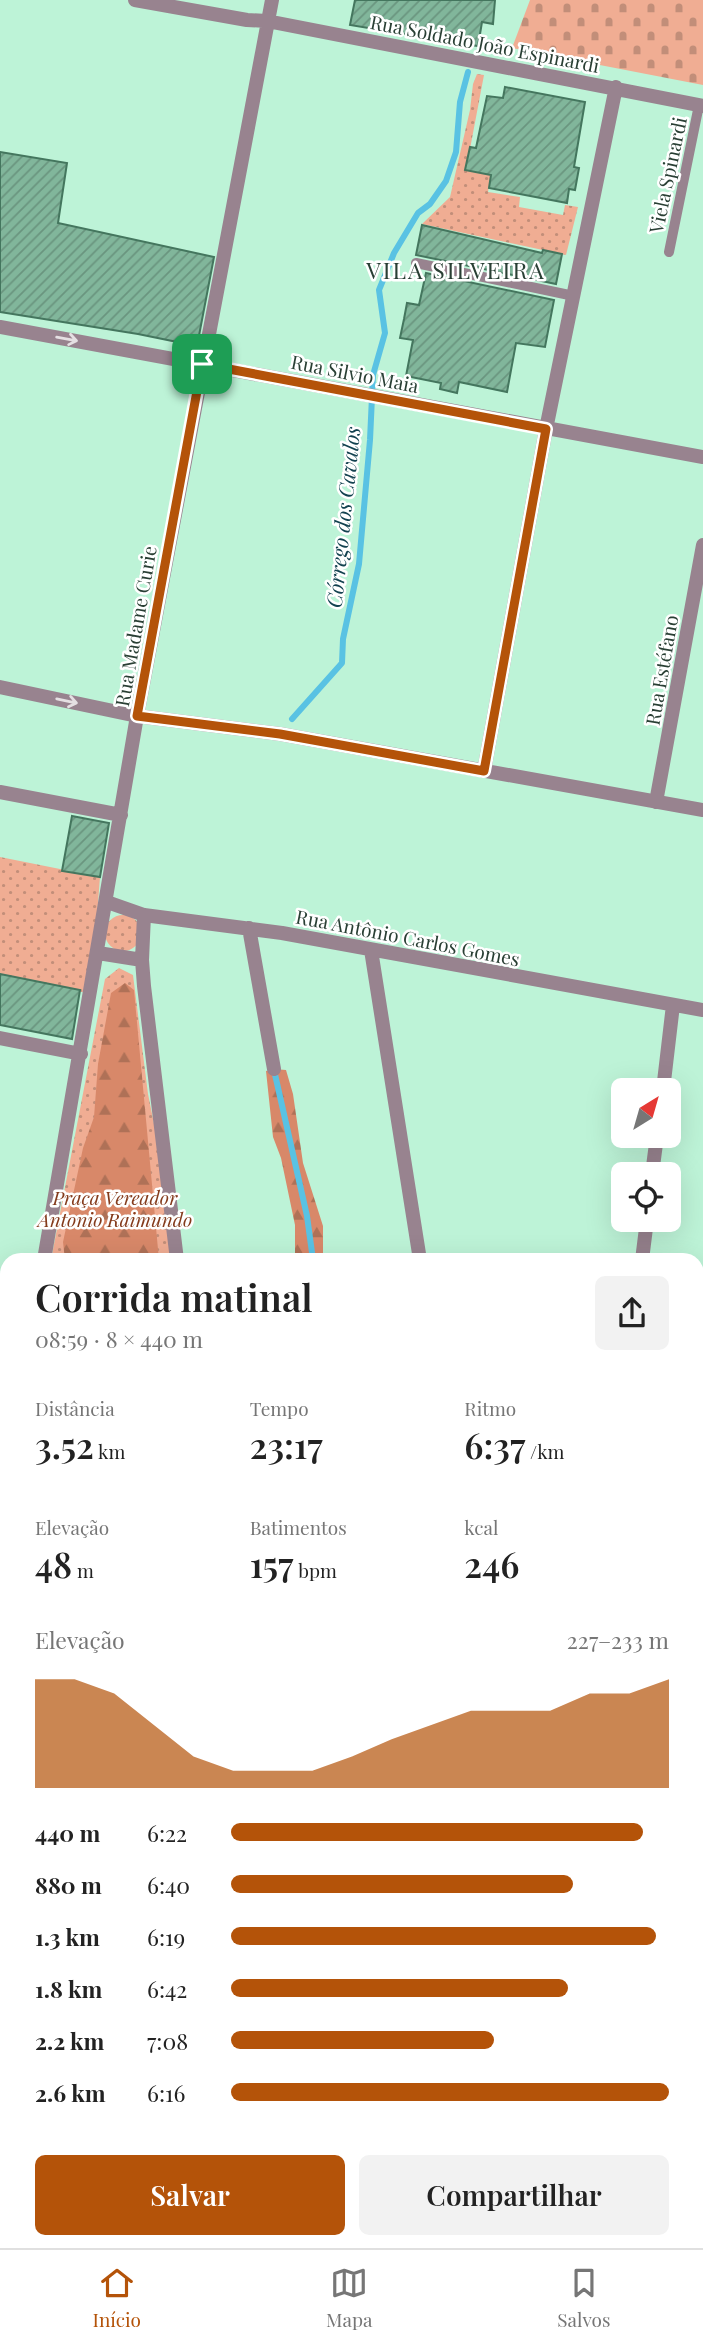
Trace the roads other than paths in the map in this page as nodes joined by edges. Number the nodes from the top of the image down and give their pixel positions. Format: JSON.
{"nodes":[{"id":1,"x":135,"y":0,"type":"edge"},
{"id":2,"x":272,"y":0,"type":"edge"},
{"id":3,"x":267,"y":21,"type":"junction"},
{"id":4,"x":615,"y":87,"type":"junction"},
{"id":5,"x":701,"y":106,"type":"edge"},
{"id":6,"x":669,"y":252,"type":"dead end"},
{"id":7,"x":416,"y":263,"type":"dead end"},
{"id":8,"x":574,"y":296,"type":"junction"},
{"id":9,"x":0,"y":327,"type":"edge"},
{"id":10,"x":202,"y":364,"type":"junction"},
{"id":11,"x":546,"y":429,"type":"junction"},
{"id":12,"x":703,"y":457,"type":"edge"},
{"id":13,"x":703,"y":545,"type":"edge"},
{"id":14,"x":0,"y":687,"type":"edge"},
{"id":15,"x":137,"y":716,"type":"junction"},
{"id":16,"x":484,"y":771,"type":"junction"},
{"id":17,"x":0,"y":792,"type":"edge"},
{"id":18,"x":656,"y":802,"type":"junction"},
{"id":19,"x":703,"y":810,"type":"edge"},
{"id":20,"x":121,"y":816,"type":"junction"},
{"id":21,"x":107,"y":902,"type":"junction"},
{"id":22,"x":144,"y":915,"type":"junction"},
{"id":23,"x":249,"y":928,"type":"junction"},
{"id":24,"x":371,"y":950,"type":"junction"},
{"id":25,"x":98,"y":953,"type":"junction"},
{"id":26,"x":142,"y":960,"type":"junction"},
{"id":27,"x":673,"y":1005,"type":"junction"},
{"id":28,"x":703,"y":1010,"type":"edge"},
{"id":29,"x":0,"y":1038,"type":"edge"},
{"id":30,"x":81,"y":1054,"type":"junction"},
{"id":31,"x":274,"y":1069,"type":"dead end"},
{"id":32,"x":664,"y":1078,"type":"edge"},
{"id":33,"x":646,"y":1232,"type":"edge"},
{"id":34,"x":45,"y":1253,"type":"edge"},
{"id":35,"x":176,"y":1253,"type":"edge"},
{"id":36,"x":419,"y":1253,"type":"edge"},
{"id":37,"x":643,"y":1253,"type":"edge"}],
"edges":[{"from":1,"to":3,"type":"street","name":"Rua Soldado João Espinardi"},
{"from":2,"to":3,"type":"street","name":"Rua Madame Curie"},
{"from":3,"to":4,"type":"street","name":"Rua Soldado João Espinardi"},
{"from":3,"to":10,"type":"street","name":"Rua Madame Curie"},
{"from":4,"to":5,"type":"street","name":"Rua Soldado João Espinardi"},
{"from":4,"to":8,"type":"street"},
{"from":5,"to":6,"type":"lane","name":"Viela Spinardi"},
{"from":7,"to":8,"type":"lane"},
{"from":8,"to":11,"type":"street"},
{"from":9,"to":10,"type":"street","name":"Rua Silvio Maia","one_way":true},
{"from":10,"to":11,"type":"street","name":"Rua Silvio Maia"},
{"from":10,"to":15,"type":"street","name":"Rua Madame Curie"},
{"from":11,"to":12,"type":"street","name":"Rua Silvio Maia"},
{"from":11,"to":16,"type":"street"},
{"from":13,"to":18,"type":"street","name":"Rua Estéfano"},
{"from":14,"to":15,"type":"street","one_way":true},
{"from":15,"to":16,"type":"street"},
{"from":15,"to":20,"type":"street","name":"Rua Madame Curie"},
{"from":16,"to":18,"type":"street"},
{"from":17,"to":20,"type":"street"},
{"from":18,"to":19,"type":"street"},
{"from":20,"to":21,"type":"street","name":"Rua Madame Curie"},
{"from":21,"to":22,"type":"street","name":"Rua Antônio Carlos Gomes"},
{"from":21,"to":25,"type":"street","name":"Rua Madame Curie"},
{"from":22,"to":23,"type":"street","name":"Rua Antônio Carlos Gomes"},
{"from":22,"to":26,"type":"street"},
{"from":23,"to":24,"type":"street","name":"Rua Antônio Carlos Gomes"},
{"from":23,"to":31,"type":"street"},
{"from":24,"to":27,"type":"street","name":"Rua Antônio Carlos Gomes"},
{"from":24,"to":36,"type":"street"},
{"from":25,"to":26,"type":"street"},
{"from":25,"to":30,"type":"street","name":"Rua Madame Curie"},
{"from":26,"to":35,"type":"street"},
{"from":27,"to":28,"type":"street","name":"Rua Antônio Carlos Gomes"},
{"from":27,"to":32,"type":"street"},
{"from":29,"to":30,"type":"street"},
{"from":30,"to":34,"type":"street","name":"Rua Madame Curie"},
{"from":33,"to":37,"type":"street"}]}
